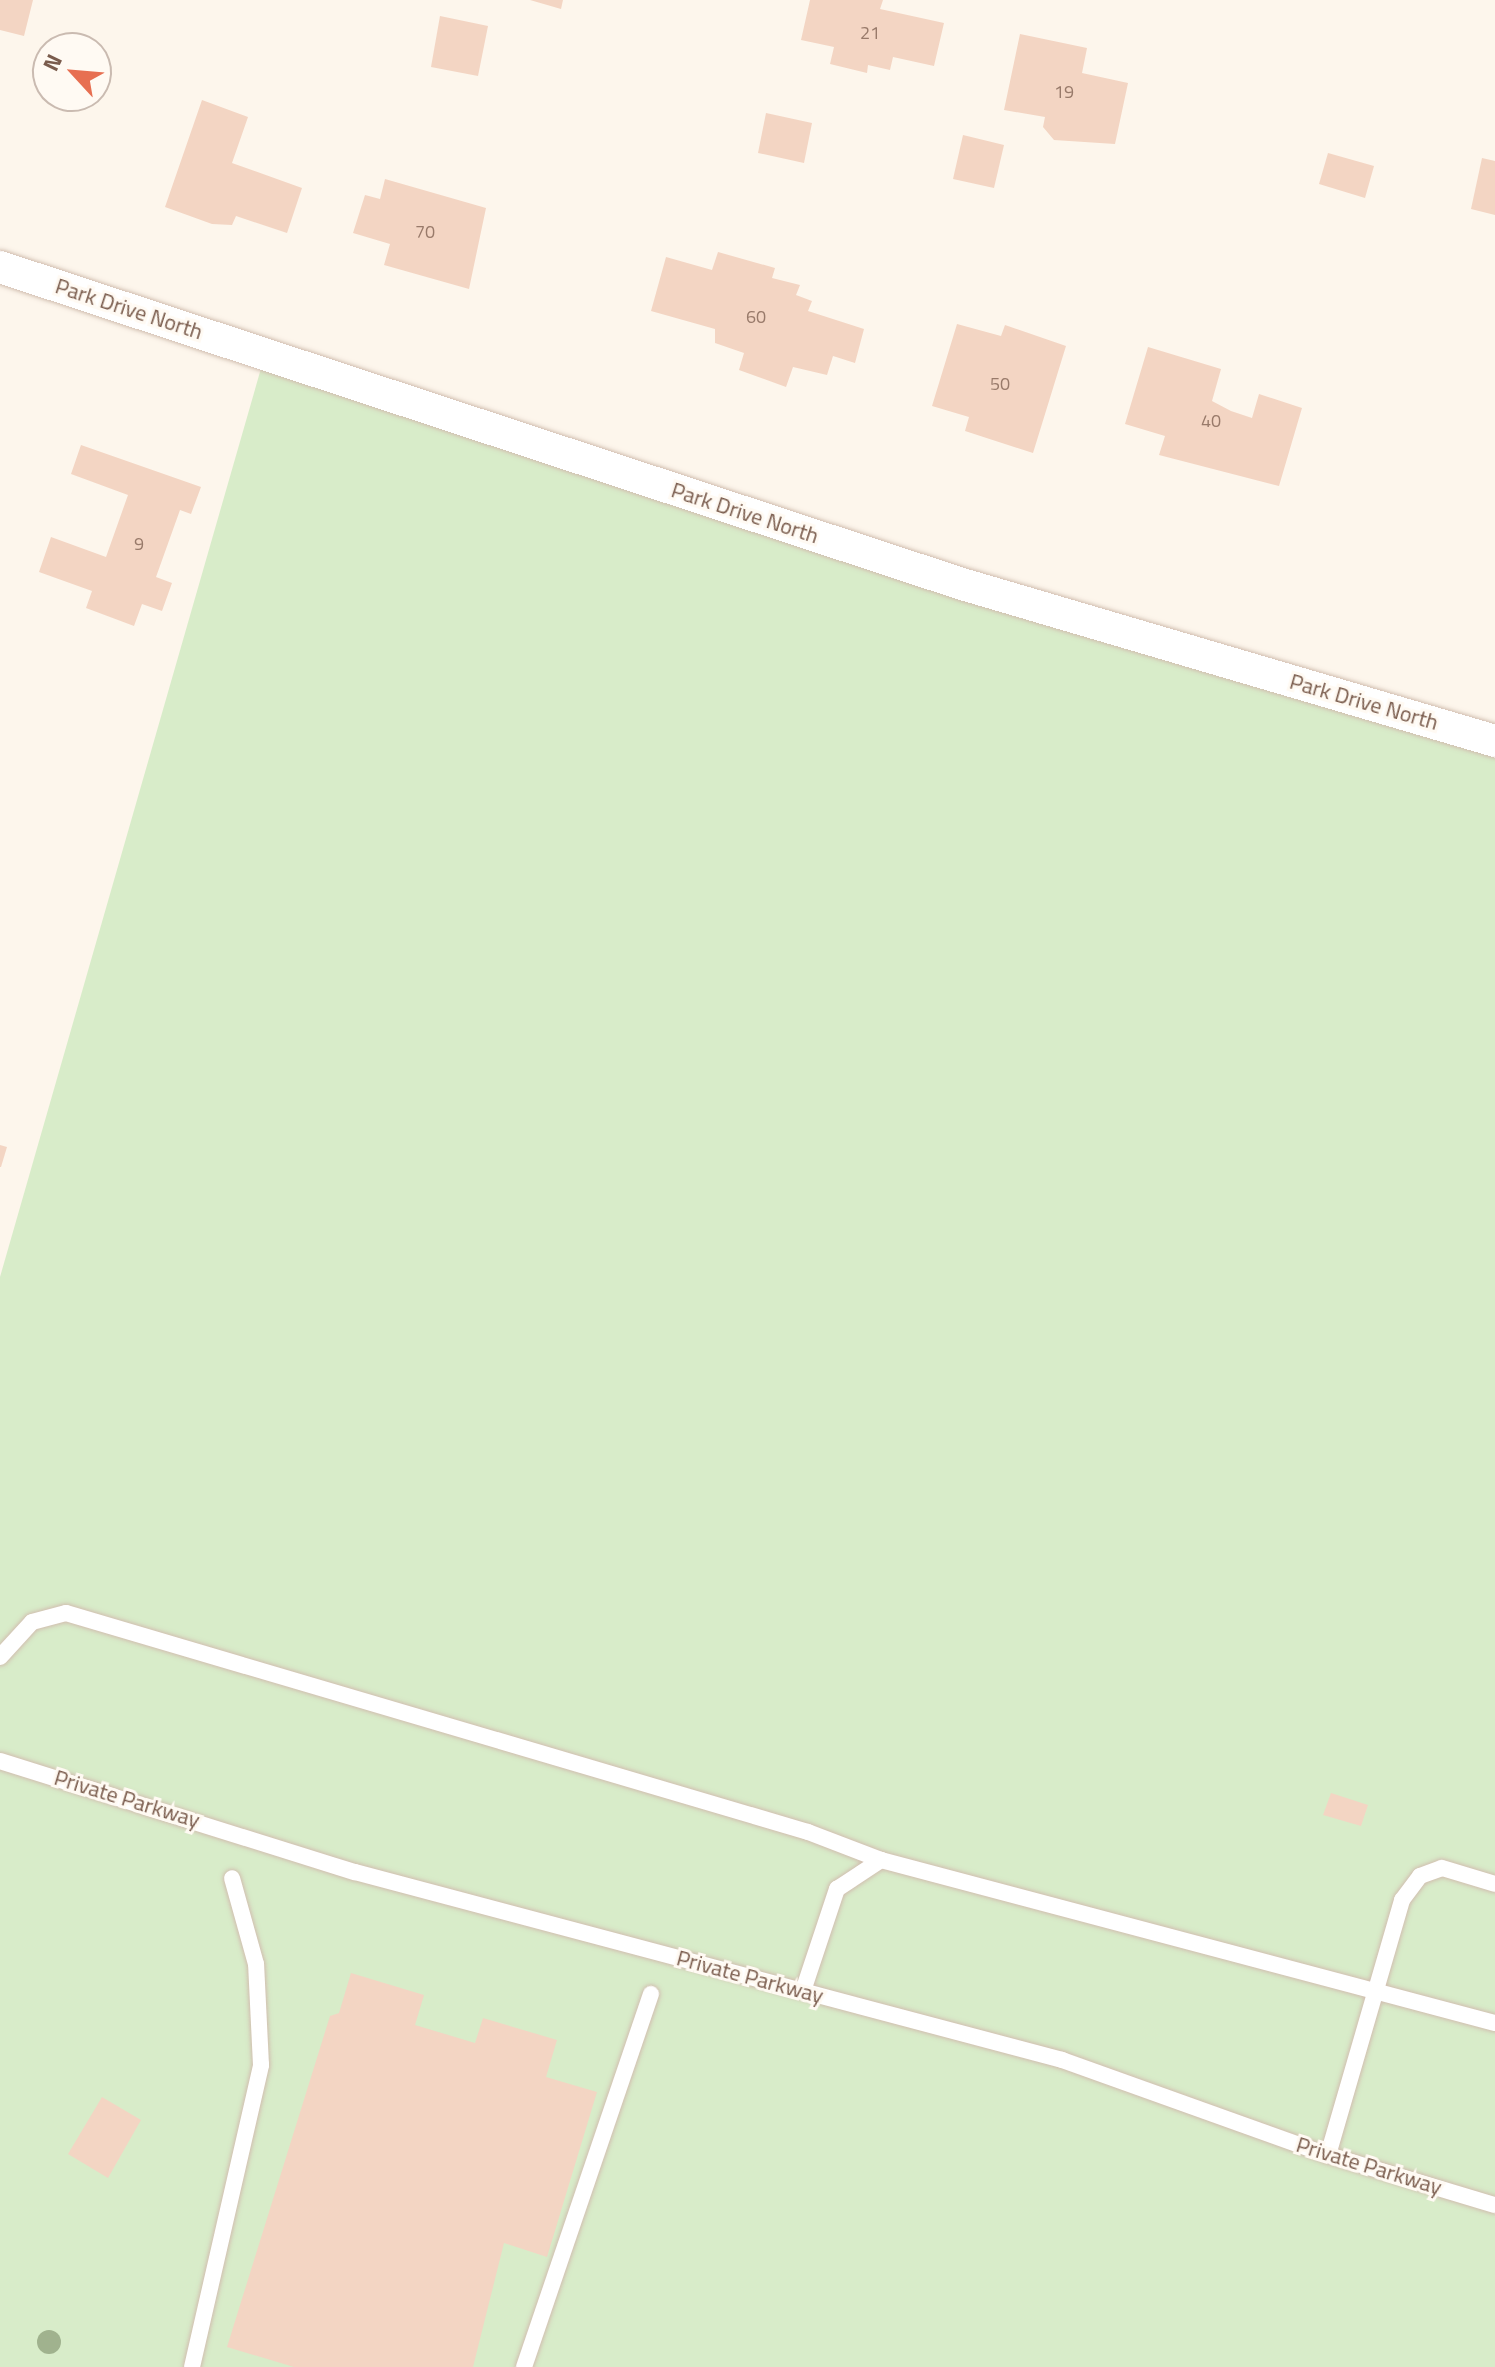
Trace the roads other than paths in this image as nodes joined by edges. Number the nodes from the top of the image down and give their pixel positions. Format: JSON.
{"nodes":[{"id":1,"x":0,"y":267,"type":"edge"},
{"id":2,"x":1495,"y":741,"type":"edge"},
{"id":3,"x":0,"y":1657,"type":"edge"},
{"id":4,"x":0,"y":1761,"type":"edge"},
{"id":5,"x":881,"y":1860,"type":"junction"},
{"id":6,"x":232,"y":1878,"type":"dead end"},
{"id":7,"x":1495,"y":1884,"type":"edge"},
{"id":8,"x":803,"y":1991,"type":"junction"},
{"id":9,"x":1373,"y":1993,"type":"junction"},
{"id":10,"x":651,"y":1994,"type":"dead end"},
{"id":11,"x":1495,"y":2023,"type":"edge"},
{"id":12,"x":1328,"y":2155,"type":"junction"},
{"id":13,"x":1495,"y":2205,"type":"edge"},
{"id":14,"x":192,"y":2367,"type":"edge"},
{"id":15,"x":524,"y":2367,"type":"edge"}],
"edges":[{"from":1,"to":2,"type":"street","name":"Park Drive North"},
{"from":3,"to":5,"type":"lane"},
{"from":4,"to":8,"type":"lane","name":"Private Parkway"},
{"from":5,"to":8,"type":"lane"},
{"from":5,"to":9,"type":"lane"},
{"from":6,"to":14,"type":"lane"},
{"from":7,"to":9,"type":"lane"},
{"from":8,"to":12,"type":"lane","name":"Private Parkway"},
{"from":9,"to":11,"type":"lane"},
{"from":9,"to":12,"type":"lane"},
{"from":10,"to":15,"type":"lane"},
{"from":12,"to":13,"type":"lane","name":"Private Parkway"}]}
